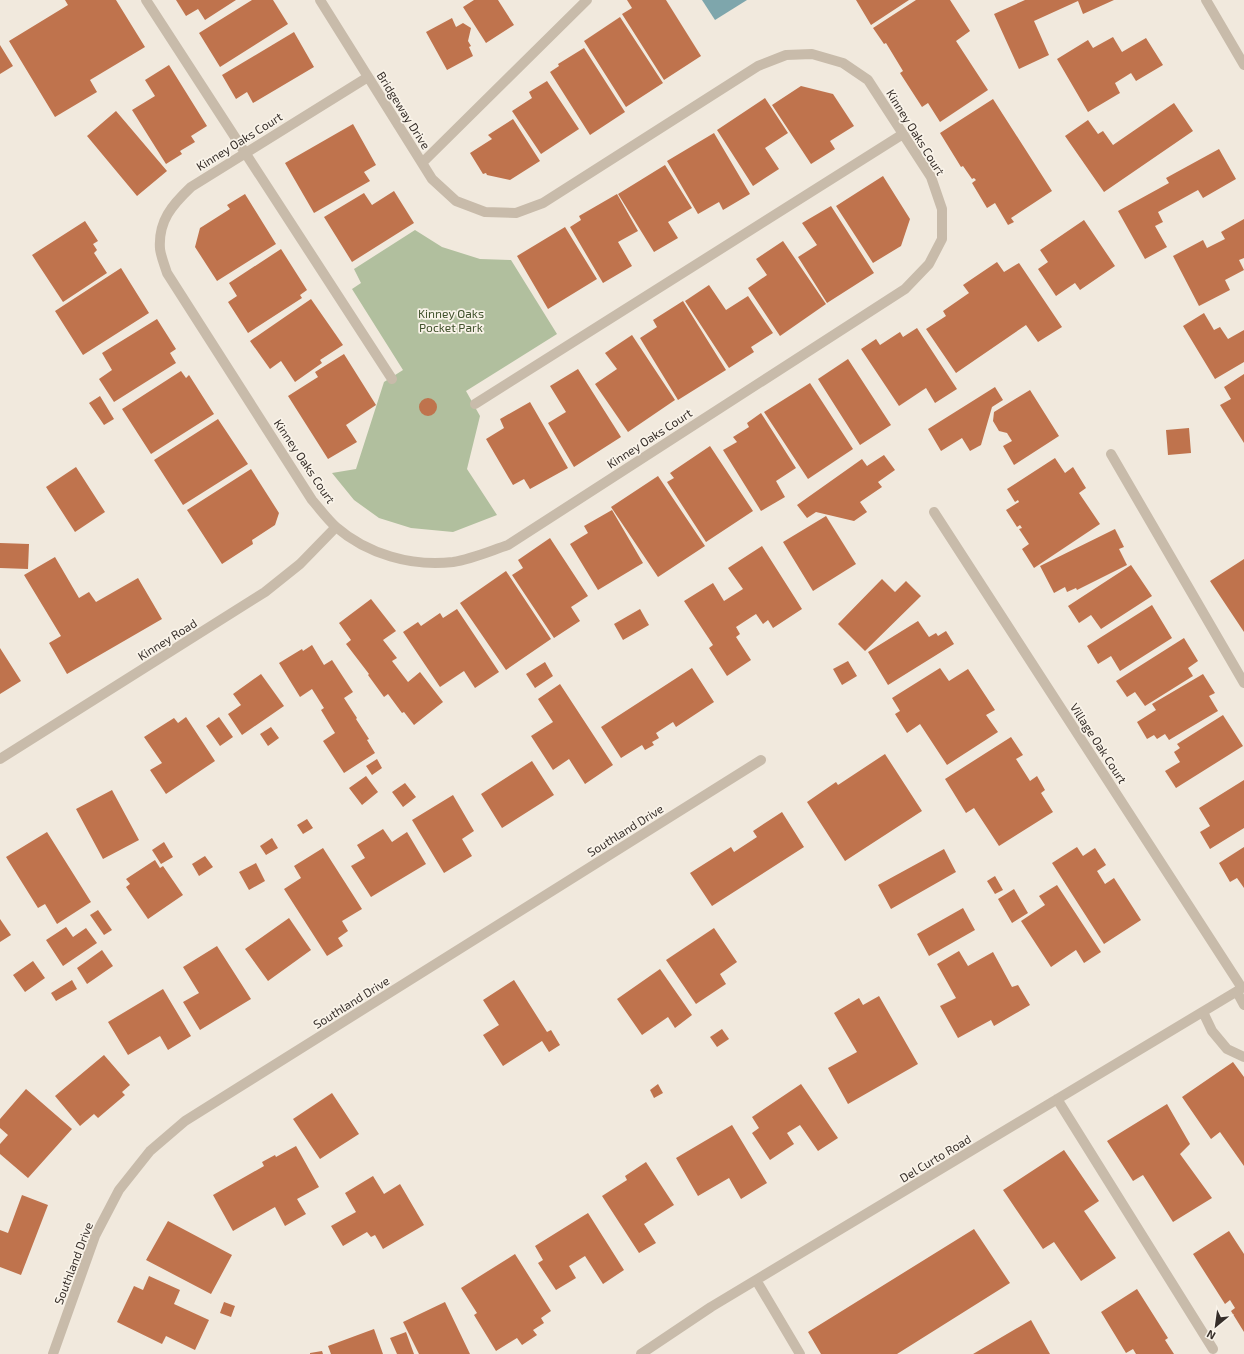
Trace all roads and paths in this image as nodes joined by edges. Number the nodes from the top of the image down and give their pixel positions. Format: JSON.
{"nodes":[{"id":1,"x":146,"y":0,"type":"edge"},
{"id":2,"x":320,"y":0,"type":"edge"},
{"id":3,"x":587,"y":0,"type":"edge"},
{"id":4,"x":1206,"y":0,"type":"edge"},
{"id":5,"x":1244,"y":65,"type":"edge"},
{"id":6,"x":368,"y":77,"type":"junction"},
{"id":7,"x":903,"y":134,"type":"junction"},
{"id":8,"x":245,"y":153,"type":"junction"},
{"id":9,"x":422,"y":163,"type":"junction"},
{"id":10,"x":485,"y":212,"type":"joint"},
{"id":11,"x":392,"y":379,"type":"dead end"},
{"id":12,"x":475,"y":404,"type":"dead end"},
{"id":13,"x":1111,"y":454,"type":"dead end"},
{"id":14,"x":934,"y":512,"type":"dead end"},
{"id":15,"x":336,"y":527,"type":"junction"},
{"id":16,"x":1244,"y":683,"type":"edge"},
{"id":17,"x":0,"y":759,"type":"edge"},
{"id":18,"x":761,"y":760,"type":"dead end"},
{"id":19,"x":1241,"y":989,"type":"edge"},
{"id":20,"x":1244,"y":1005,"type":"edge"},
{"id":21,"x":1203,"y":1012,"type":"junction"},
{"id":22,"x":1244,"y":1057,"type":"edge"},
{"id":23,"x":1057,"y":1100,"type":"junction"},
{"id":24,"x":756,"y":1280,"type":"junction"},
{"id":25,"x":1213,"y":1349,"type":"dead end"},
{"id":26,"x":54,"y":1354,"type":"edge"},
{"id":27,"x":641,"y":1354,"type":"edge"},
{"id":28,"x":800,"y":1354,"type":"edge"}],
"edges":[{"from":1,"to":8,"type":"street"},
{"from":2,"to":6,"type":"street","name":"Bridgeway Drive"},
{"from":3,"to":9,"type":"street"},
{"from":4,"to":5,"type":"street"},
{"from":6,"to":8,"type":"street","name":"Kinney Oaks Court"},
{"from":6,"to":9,"type":"street","name":"Bridgeway Drive"},
{"from":7,"to":10,"type":"street","name":"Kinney Oaks Court"},
{"from":7,"to":12,"type":"street"},
{"from":7,"to":15,"type":"street","name":"Kinney Oaks Court"},
{"from":8,"to":11,"type":"street"},
{"from":8,"to":15,"type":"street","name":"Kinney Oaks Court"},
{"from":9,"to":10,"type":"street","name":"Bridgeway Drive"},
{"from":13,"to":16,"type":"street"},
{"from":14,"to":19,"type":"street","name":"Village Oak Court"},
{"from":15,"to":17,"type":"street","name":"Kinney Road"},
{"from":18,"to":26,"type":"street","name":"Southland Drive"},
{"from":19,"to":20,"type":"street","name":"Village Oak Court"},
{"from":19,"to":21,"type":"street","name":"Del Curto Road"},
{"from":21,"to":22,"type":"street"},
{"from":21,"to":23,"type":"street","name":"Del Curto Road"},
{"from":23,"to":24,"type":"street","name":"Del Curto Road"},
{"from":23,"to":25,"type":"street"},
{"from":24,"to":27,"type":"street","name":"Del Curto Road"},
{"from":24,"to":28,"type":"street"}]}
